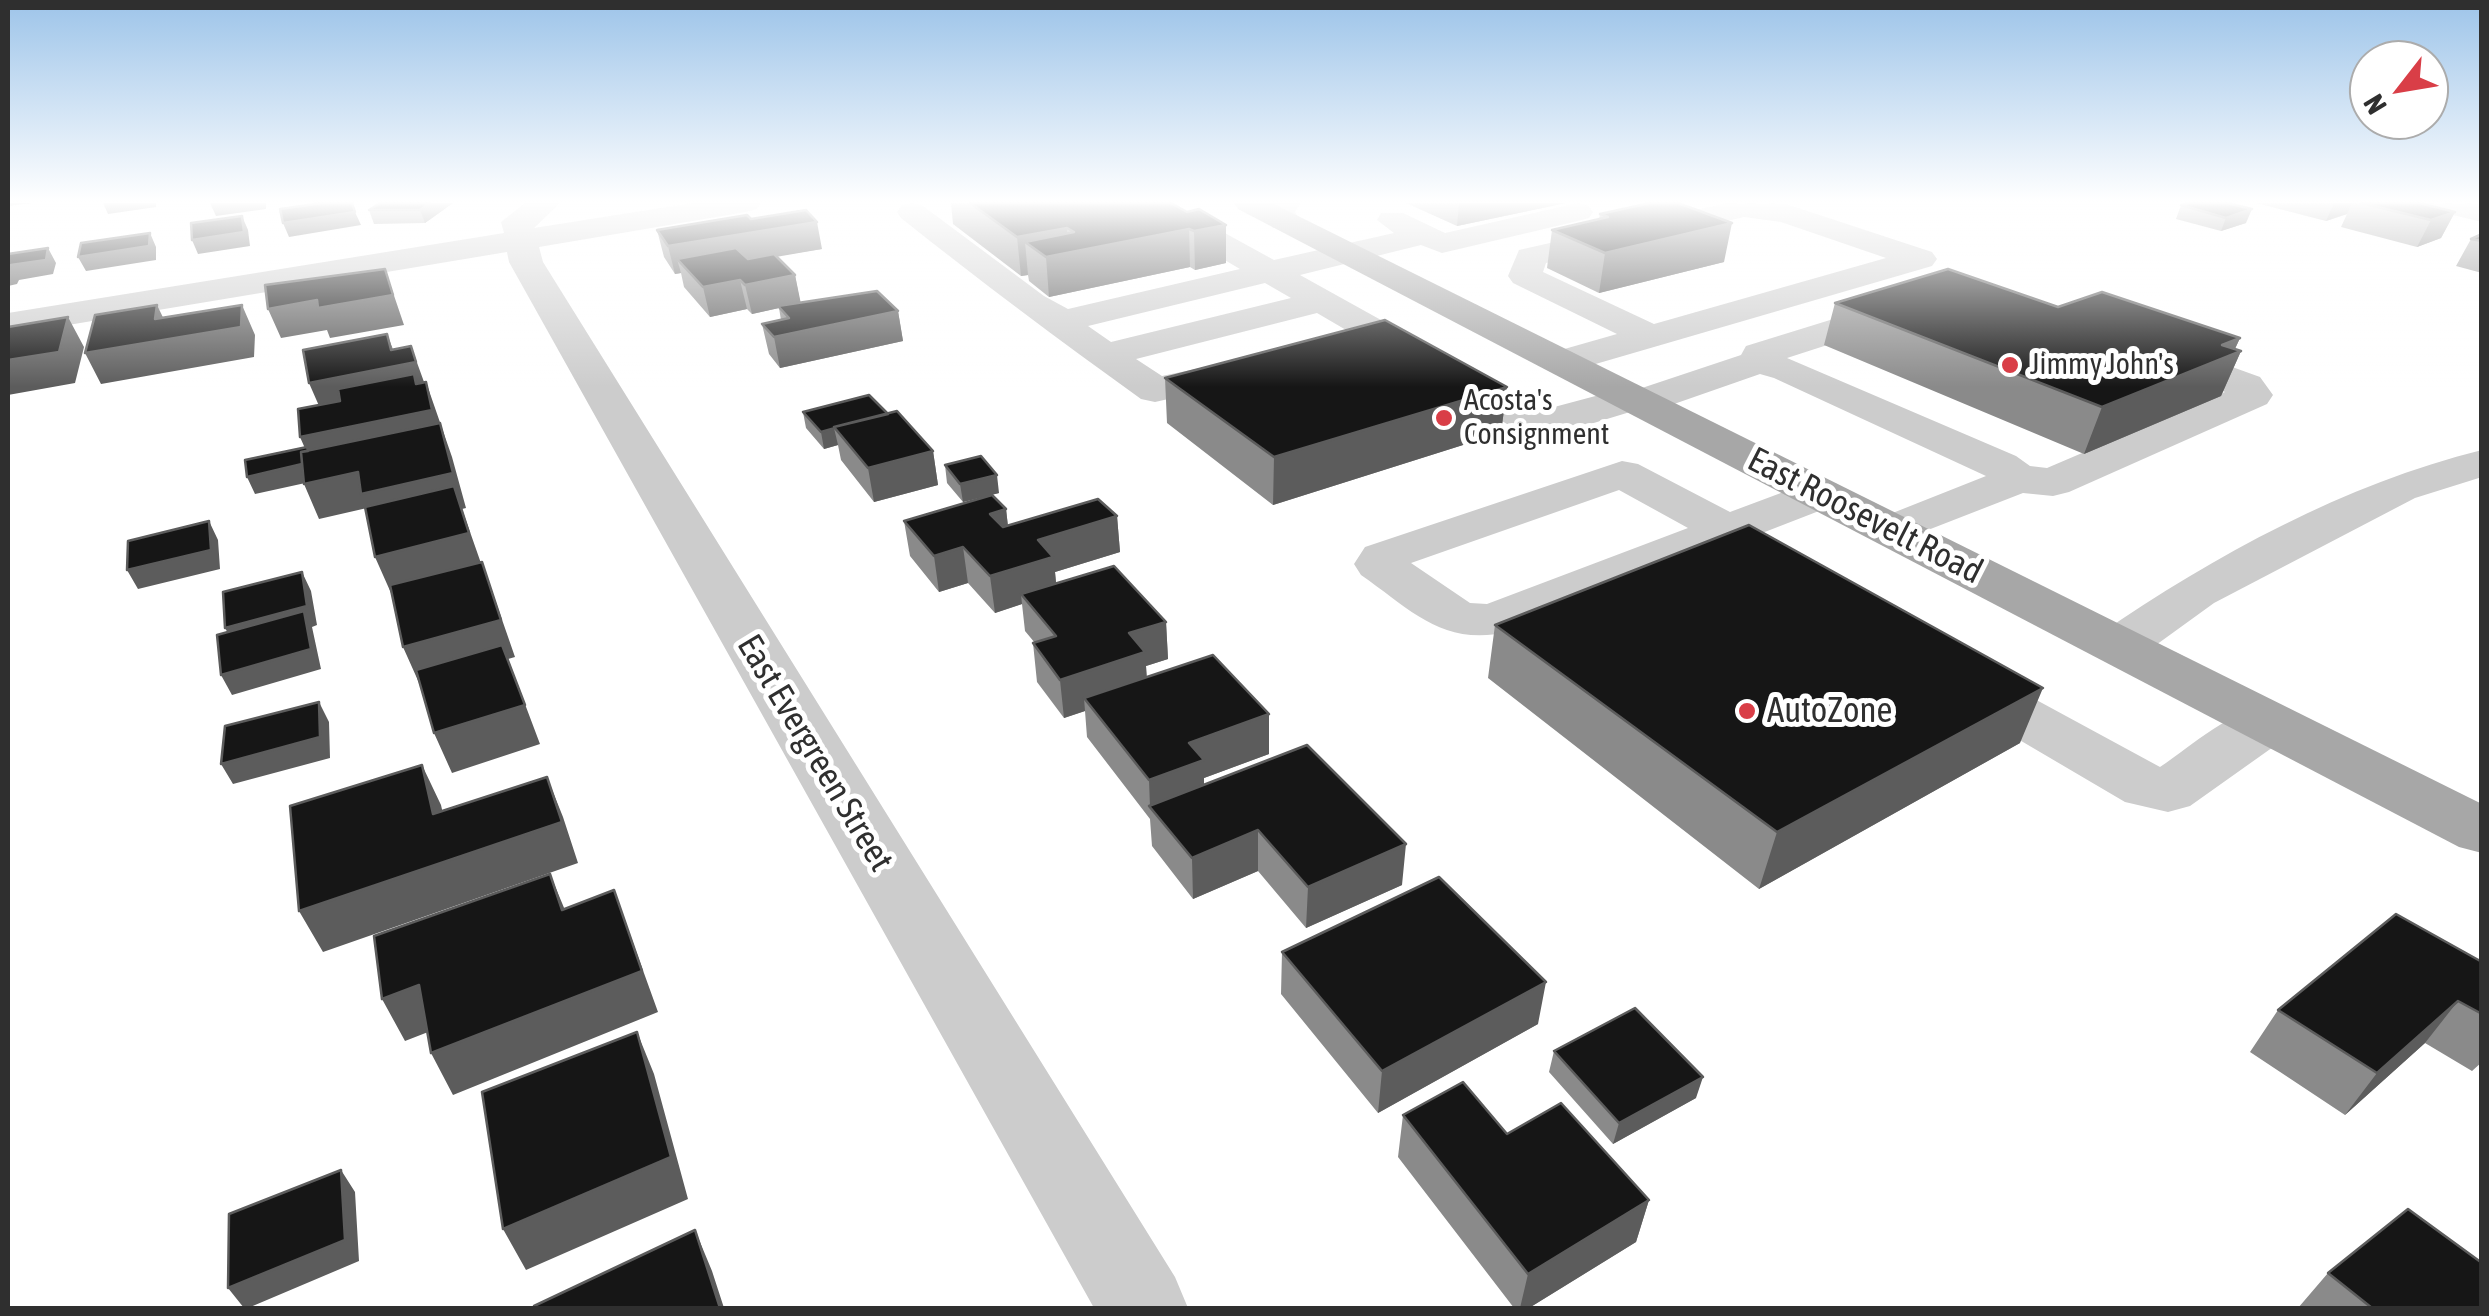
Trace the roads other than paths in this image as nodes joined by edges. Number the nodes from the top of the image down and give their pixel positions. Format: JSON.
{"nodes":[{"id":1,"x":311,"y":264,"type":"edge"},
{"id":2,"x":528,"y":264,"type":"edge"},
{"id":3,"x":985,"y":264,"type":"edge"},
{"id":4,"x":1254,"y":264,"type":"edge"},
{"id":5,"x":1281,"y":264,"type":"edge"},
{"id":6,"x":1409,"y":264,"type":"edge"},
{"id":7,"x":1529,"y":264,"type":"edge"},
{"id":8,"x":1901,"y":264,"type":"edge"},
{"id":9,"x":1266,"y":272,"type":"junction"},
{"id":10,"x":1934,"y":298,"type":"edge"},
{"id":11,"x":1318,"y":302,"type":"junction"},
{"id":12,"x":1063,"y":321,"type":"junction"},
{"id":13,"x":8,"y":324,"type":"edge"},
{"id":14,"x":1377,"y":336,"type":"junction"},
{"id":15,"x":1650,"y":336,"type":"junction"},
{"id":16,"x":2120,"y":340,"type":"edge"},
{"id":17,"x":1322,"y":350,"type":"edge"},
{"id":18,"x":1104,"y":355,"type":"junction"},
{"id":19,"x":1561,"y":362,"type":"junction"},
{"id":20,"x":1758,"y":362,"type":"junction"},
{"id":21,"x":1267,"y":364,"type":"edge"},
{"id":22,"x":1636,"y":400,"type":"junction"},
{"id":23,"x":2482,"y":463,"type":"edge"},
{"id":24,"x":2018,"y":479,"type":"junction"},
{"id":25,"x":1821,"y":494,"type":"junction"},
{"id":26,"x":1726,"y":530,"type":"junction"},
{"id":27,"x":1892,"y":530,"type":"junction"},
{"id":28,"x":1828,"y":606,"type":"edge"},
{"id":29,"x":2119,"y":646,"type":"junction"},
{"id":30,"x":1914,"y":655,"type":"edge"},
{"id":31,"x":2270,"y":722,"type":"junction"},
{"id":32,"x":2482,"y":830,"type":"edge"},
{"id":33,"x":1143,"y":1308,"type":"edge"}],
"edges":[{"from":1,"to":13,"type":"street"},
{"from":2,"to":33,"type":"street","name":"East Evergreen Street"},
{"from":3,"to":12,"type":"street"},
{"from":4,"to":9,"type":"street"},
{"from":5,"to":9,"type":"street"},
{"from":6,"to":19,"type":"main road","name":"East Roosevelt Road"},
{"from":7,"to":15,"type":"street"},
{"from":8,"to":15,"type":"street"},
{"from":9,"to":11,"type":"street"},
{"from":9,"to":12,"type":"street"},
{"from":10,"to":20,"type":"street"},
{"from":11,"to":14,"type":"street"},
{"from":11,"to":18,"type":"street"},
{"from":12,"to":18,"type":"street"},
{"from":14,"to":17,"type":"street"},
{"from":14,"to":22,"type":"street"},
{"from":15,"to":19,"type":"street"},
{"from":16,"to":24,"type":"street"},
{"from":18,"to":21,"type":"street"},
{"from":19,"to":22,"type":"main road","name":"East Roosevelt Road"},
{"from":20,"to":22,"type":"street"},
{"from":20,"to":24,"type":"street"},
{"from":22,"to":25,"type":"main road","name":"East Roosevelt Road"},
{"from":23,"to":29,"type":"street"},
{"from":24,"to":27,"type":"street"},
{"from":25,"to":26,"type":"street"},
{"from":25,"to":27,"type":"main road","name":"East Roosevelt Road"},
{"from":26,"to":26,"type":"street"},
{"from":26,"to":28,"type":"street"},
{"from":27,"to":29,"type":"main road","name":"East Roosevelt Road"},
{"from":29,"to":31,"type":"main road","name":"East Roosevelt Road"},
{"from":30,"to":31,"type":"street"},
{"from":31,"to":32,"type":"main road","name":"East Roosevelt Road"}]}
